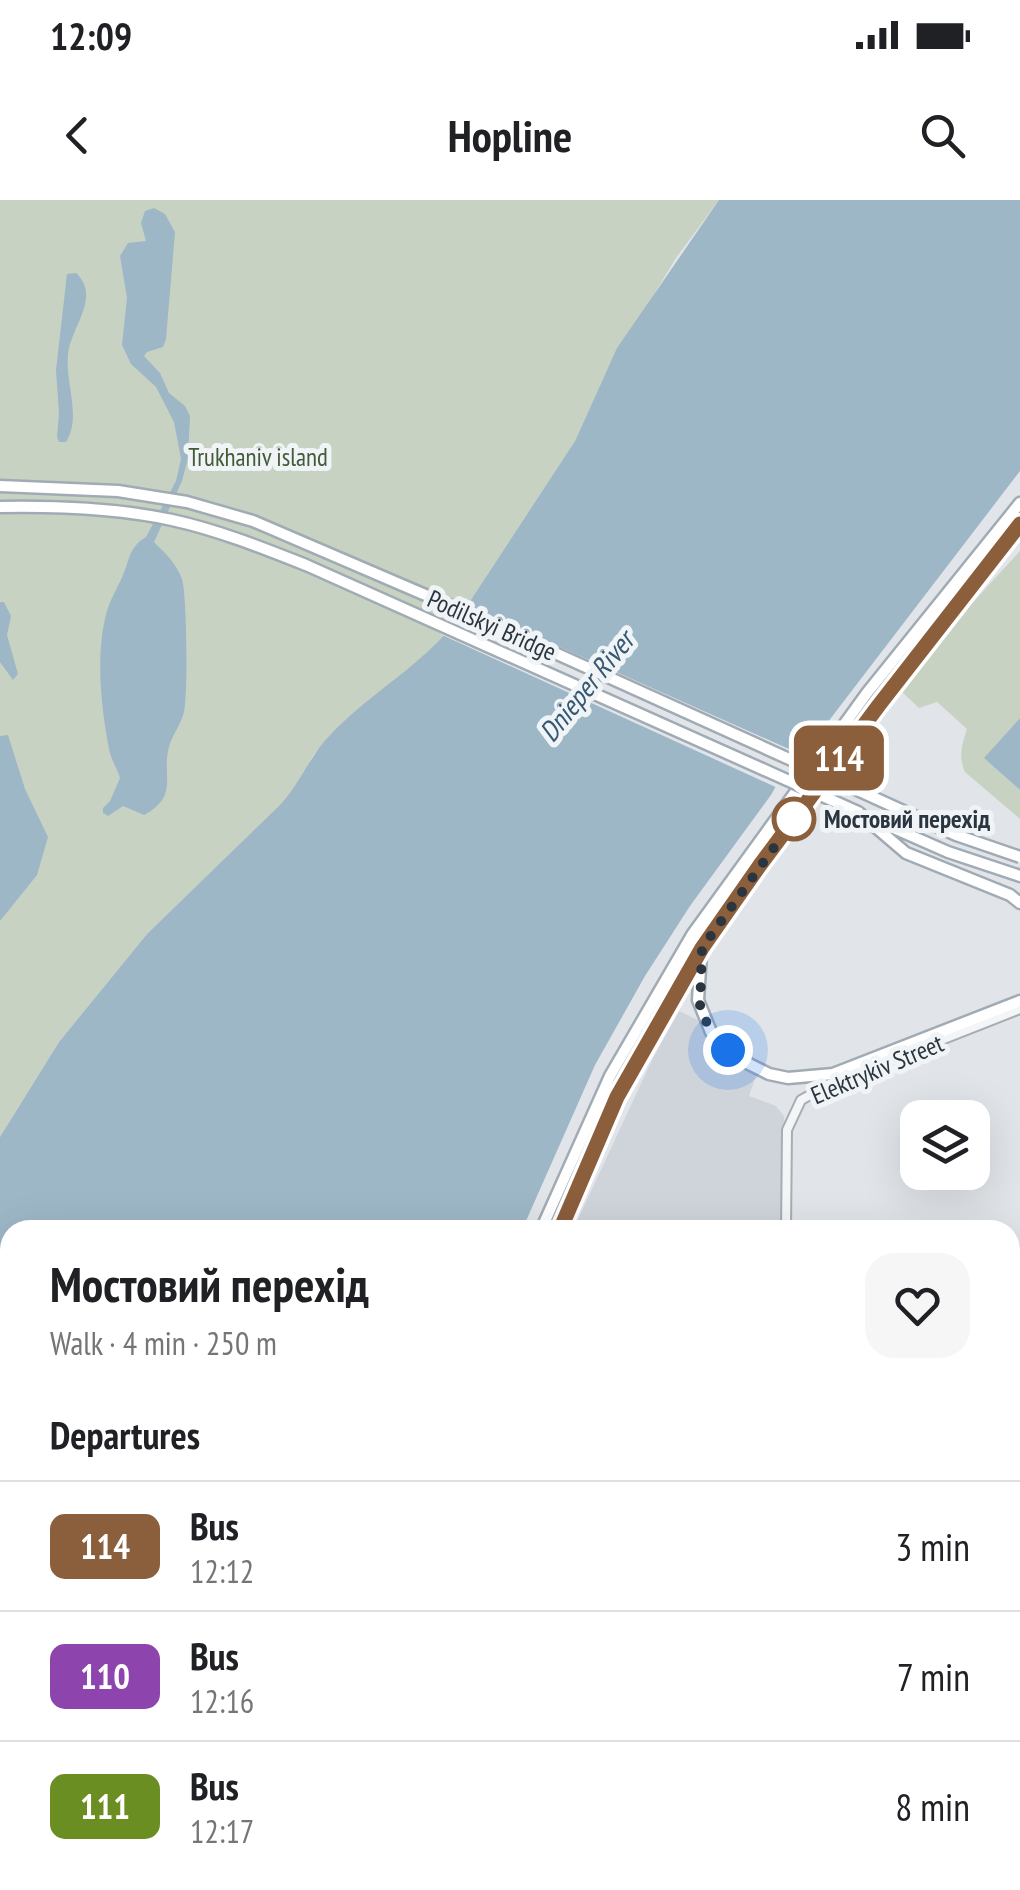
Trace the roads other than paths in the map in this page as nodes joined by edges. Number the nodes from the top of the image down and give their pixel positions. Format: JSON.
{"nodes":[{"id":1,"x":0,"y":486,"type":"edge"},
{"id":2,"x":1020,"y":502,"type":"edge"},
{"id":3,"x":0,"y":506,"type":"edge"},
{"id":4,"x":1020,"y":524,"type":"edge"},
{"id":5,"x":858,"y":812,"type":"junction"},
{"id":6,"x":1020,"y":857,"type":"edge"},
{"id":7,"x":1020,"y":876,"type":"edge"},
{"id":8,"x":1020,"y":903,"type":"edge"},
{"id":9,"x":702,"y":948,"type":"junction"},
{"id":10,"x":1020,"y":1001,"type":"edge"},
{"id":11,"x":1020,"y":1009,"type":"edge"},
{"id":12,"x":545,"y":1220,"type":"edge"},
{"id":13,"x":564,"y":1220,"type":"edge"},
{"id":14,"x":786,"y":1220,"type":"edge"}],
"edges":[{"from":1,"to":6,"type":"main road","name":"Podilskyi Bridge","bridge":true},
{"from":2,"to":12,"type":"main road"},
{"from":3,"to":5,"type":"main road","name":"Podilskyi Bridge","bridge":true},
{"from":4,"to":9,"type":"main road"},
{"from":5,"to":7,"type":"main road","name":"Podilskyi Bridge"},
{"from":5,"to":8,"type":"main road"},
{"from":9,"to":10,"type":"main road"},
{"from":9,"to":13,"type":"main road"},
{"from":11,"to":14,"type":"street","name":"Elektrykiv Street"}]}
